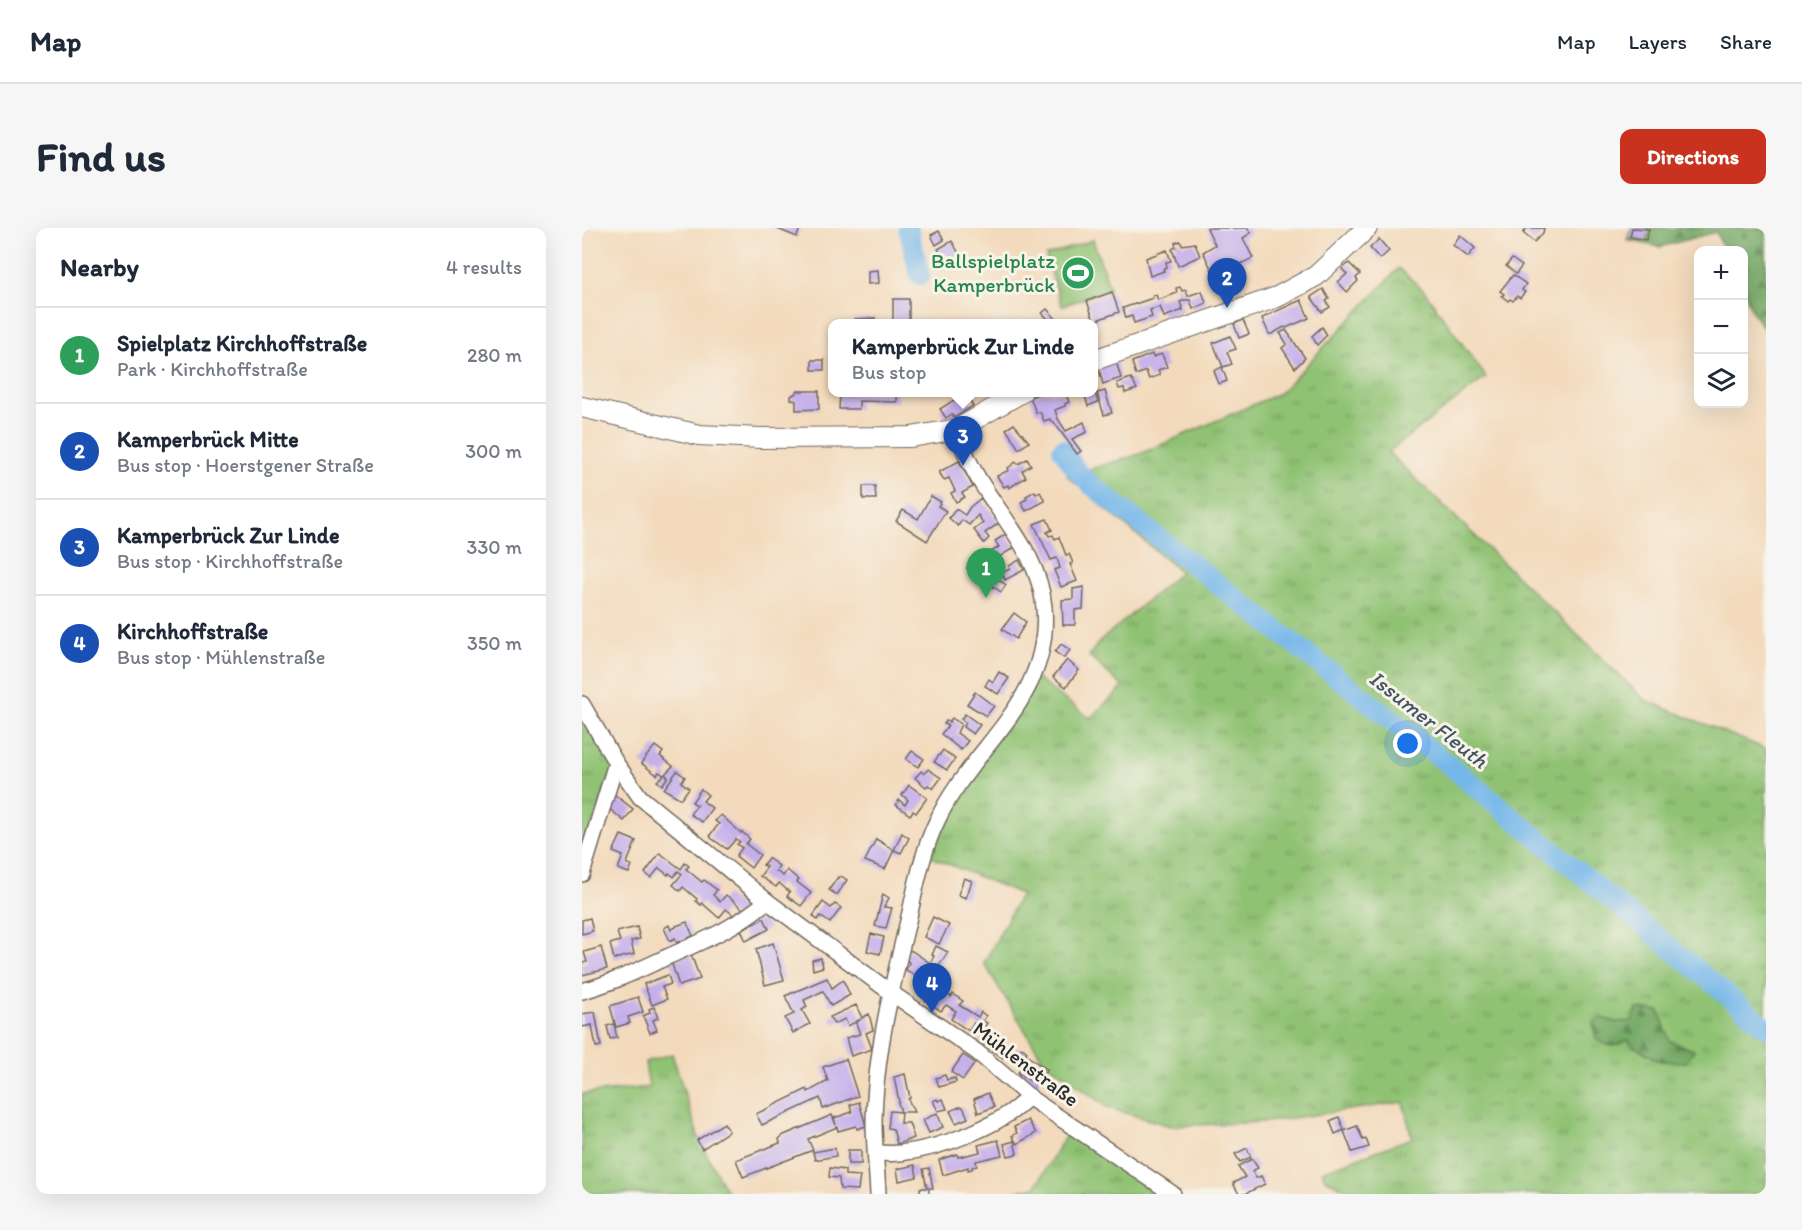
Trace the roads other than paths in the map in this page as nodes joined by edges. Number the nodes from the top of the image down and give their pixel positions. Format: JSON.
{"nodes":[{"id":1,"x":1366,"y":228,"type":"edge"},
{"id":2,"x":1098,"y":359,"type":"edge"},
{"id":3,"x":1015,"y":397,"type":"edge"},
{"id":4,"x":582,"y":407,"type":"edge"},
{"id":5,"x":958,"y":429,"type":"junction"},
{"id":6,"x":582,"y":704,"type":"edge"},
{"id":7,"x":616,"y":763,"type":"junction"},
{"id":8,"x":582,"y":874,"type":"edge"},
{"id":9,"x":767,"y":901,"type":"junction"},
{"id":10,"x":582,"y":991,"type":"edge"},
{"id":11,"x":890,"y":992,"type":"junction"},
{"id":12,"x":1029,"y":1096,"type":"junction"},
{"id":13,"x":877,"y":1153,"type":"junction"},
{"id":14,"x":878,"y":1194,"type":"edge"},
{"id":15,"x":1173,"y":1194,"type":"edge"}],
"edges":[{"from":1,"to":2,"type":"main road"},
{"from":3,"to":5,"type":"main road"},
{"from":4,"to":5,"type":"main road"},
{"from":5,"to":11,"type":"street"},
{"from":6,"to":7,"type":"street","name":"Mühlenstraße"},
{"from":7,"to":8,"type":"street"},
{"from":7,"to":9,"type":"street","name":"Mühlenstraße"},
{"from":9,"to":10,"type":"street"},
{"from":9,"to":11,"type":"street","name":"Mühlenstraße"},
{"from":11,"to":12,"type":"street","name":"Mühlenstraße"},
{"from":11,"to":13,"type":"street"},
{"from":12,"to":13,"type":"street"},
{"from":12,"to":15,"type":"street","name":"Mühlenstraße"},
{"from":13,"to":14,"type":"street"}]}
